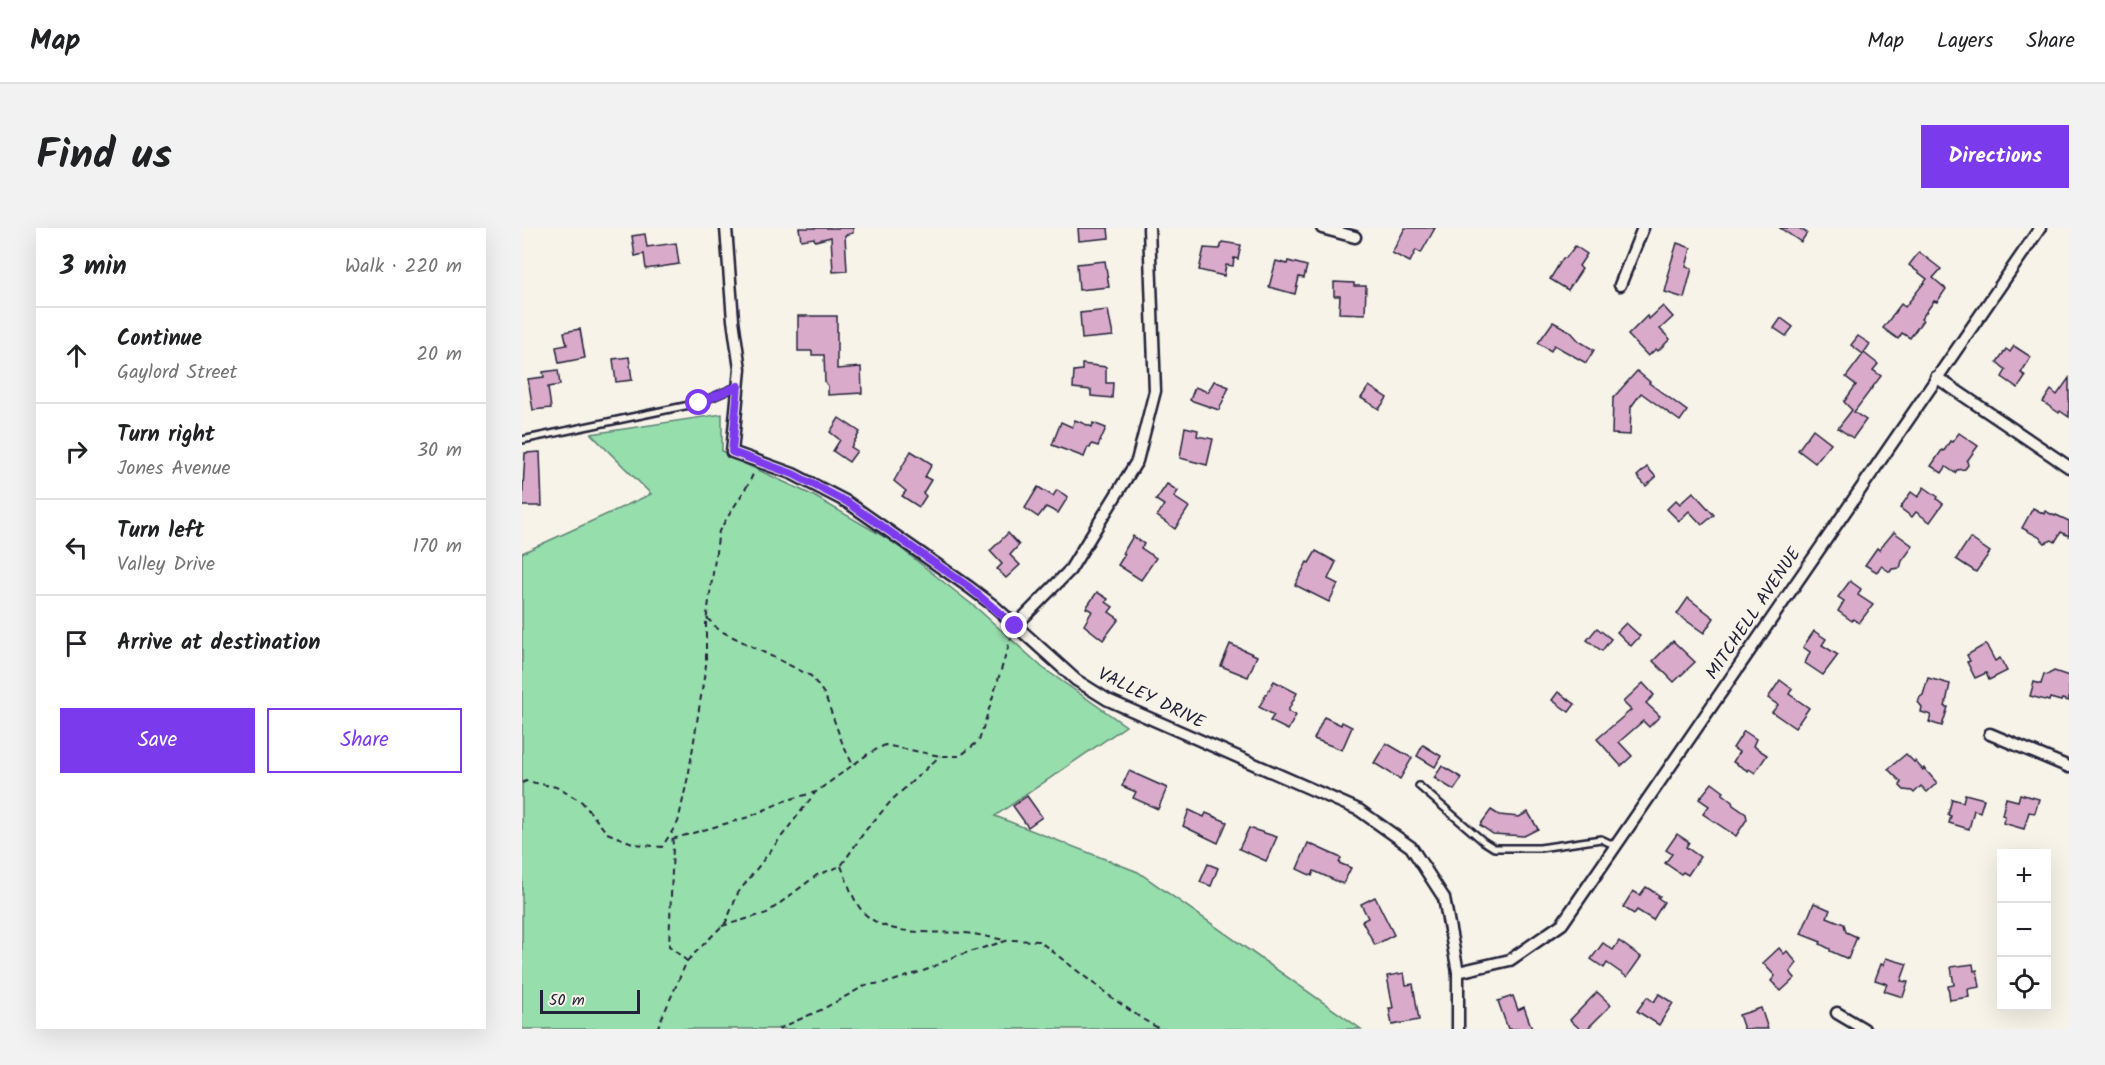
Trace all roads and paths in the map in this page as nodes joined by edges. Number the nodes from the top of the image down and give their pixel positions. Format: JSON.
{"nodes":[{"id":1,"x":726,"y":228,"type":"edge"},
{"id":2,"x":1149,"y":228,"type":"edge"},
{"id":3,"x":1322,"y":228,"type":"edge"},
{"id":4,"x":1643,"y":228,"type":"edge"},
{"id":5,"x":2040,"y":228,"type":"edge"},
{"id":6,"x":1355,"y":237,"type":"dead end"},
{"id":7,"x":1620,"y":285,"type":"dead end"},
{"id":8,"x":1936,"y":377,"type":"junction"},
{"id":9,"x":738,"y":386,"type":"junction"},
{"id":10,"x":522,"y":440,"type":"edge"},
{"id":11,"x":758,"y":461,"type":"junction"},
{"id":12,"x":2069,"y":467,"type":"edge"},
{"id":13,"x":707,"y":618,"type":"junction"},
{"id":14,"x":1015,"y":626,"type":"junction"},
{"id":15,"x":1990,"y":734,"type":"dead end"},
{"id":16,"x":940,"y":756,"type":"junction"},
{"id":17,"x":853,"y":765,"type":"junction"},
{"id":18,"x":2069,"y":767,"type":"edge"},
{"id":19,"x":522,"y":783,"type":"edge"},
{"id":20,"x":1419,"y":786,"type":"dead end"},
{"id":21,"x":816,"y":792,"type":"junction"},
{"id":22,"x":672,"y":833,"type":"junction"},
{"id":23,"x":672,"y":839,"type":"junction"},
{"id":24,"x":1616,"y":846,"type":"junction"},
{"id":25,"x":841,"y":866,"type":"junction"},
{"id":26,"x":722,"y":926,"type":"junction"},
{"id":27,"x":1006,"y":941,"type":"junction"},
{"id":28,"x":687,"y":961,"type":"junction"},
{"id":29,"x":1458,"y":972,"type":"junction"},
{"id":30,"x":1837,"y":1013,"type":"dead end"},
{"id":31,"x":657,"y":1029,"type":"edge"},
{"id":32,"x":778,"y":1029,"type":"edge"},
{"id":33,"x":1160,"y":1029,"type":"edge"},
{"id":34,"x":1458,"y":1029,"type":"edge"},
{"id":35,"x":1864,"y":1029,"type":"edge"}],
"edges":[{"from":1,"to":9,"type":"street"},
{"from":2,"to":14,"type":"street"},
{"from":3,"to":6,"type":"street"},
{"from":4,"to":7,"type":"street"},
{"from":5,"to":8,"type":"street","name":"MITCHELL AVENUE"},
{"from":8,"to":12,"type":"street"},
{"from":8,"to":24,"type":"street","name":"MITCHELL AVENUE"},
{"from":9,"to":10,"type":"lane"},
{"from":9,"to":11,"type":"street","name":"VALLEY DRIVE"},
{"from":11,"to":13,"type":"path"},
{"from":11,"to":14,"type":"street","name":"VALLEY DRIVE"},
{"from":13,"to":17,"type":"path"},
{"from":13,"to":22,"type":"path"},
{"from":14,"to":16,"type":"path"},
{"from":14,"to":29,"type":"street","name":"VALLEY DRIVE"},
{"from":15,"to":18,"type":"street"},
{"from":16,"to":17,"type":"path"},
{"from":16,"to":25,"type":"path"},
{"from":17,"to":21,"type":"path"},
{"from":19,"to":22,"type":"path"},
{"from":20,"to":24,"type":"lane"},
{"from":21,"to":23,"type":"path"},
{"from":21,"to":26,"type":"path"},
{"from":22,"to":23,"type":"path"},
{"from":23,"to":28,"type":"path"},
{"from":24,"to":29,"type":"street","name":"MITCHELL AVENUE"},
{"from":25,"to":26,"type":"path"},
{"from":25,"to":27,"type":"path"},
{"from":26,"to":28,"type":"path"},
{"from":27,"to":32,"type":"path"},
{"from":27,"to":33,"type":"path"},
{"from":28,"to":31,"type":"path"},
{"from":29,"to":34,"type":"street","name":"VALLEY DRIVE"},
{"from":30,"to":35,"type":"street"}]}
